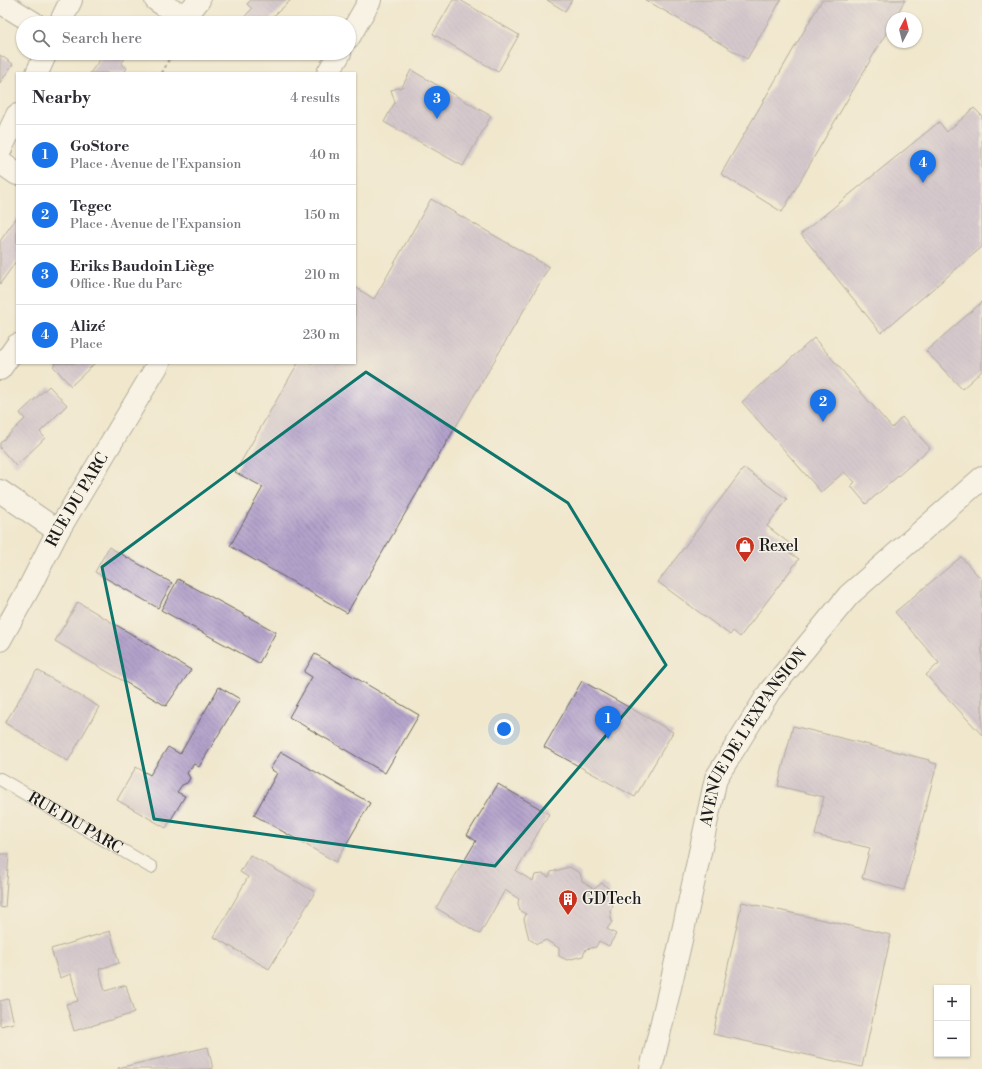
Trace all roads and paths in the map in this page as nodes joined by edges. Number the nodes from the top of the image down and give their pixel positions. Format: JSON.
{"nodes":[{"id":1,"x":71,"y":0,"type":"edge"},
{"id":2,"x":156,"y":0,"type":"edge"},
{"id":3,"x":200,"y":0,"type":"edge"},
{"id":4,"x":370,"y":0,"type":"edge"},
{"id":5,"x":0,"y":2,"type":"edge"},
{"id":6,"x":23,"y":16,"type":"edge"},
{"id":7,"x":63,"y":16,"type":"edge"},
{"id":8,"x":356,"y":25,"type":"edge"},
{"id":9,"x":43,"y":60,"type":"edge"},
{"id":10,"x":168,"y":60,"type":"edge"},
{"id":11,"x":336,"y":60,"type":"edge"},
{"id":12,"x":37,"y":72,"type":"edge"},
{"id":13,"x":162,"y":72,"type":"edge"},
{"id":14,"x":329,"y":72,"type":"edge"},
{"id":15,"x":16,"y":117,"type":"edge"},
{"id":16,"x":0,"y":151,"type":"edge"},
{"id":17,"x":0,"y":162,"type":"edge"},
{"id":18,"x":16,"y":173,"type":"edge"},
{"id":19,"x":16,"y":346,"type":"edge"},
{"id":20,"x":158,"y":364,"type":"edge"},
{"id":21,"x":0,"y":369,"type":"edge"},
{"id":22,"x":982,"y":478,"type":"edge"},
{"id":23,"x":0,"y":491,"type":"edge"},
{"id":24,"x":58,"y":531,"type":"junction"},
{"id":25,"x":0,"y":640,"type":"edge"},
{"id":26,"x":0,"y":779,"type":"edge"},
{"id":27,"x":151,"y":867,"type":"dead end"},
{"id":28,"x":651,"y":1069,"type":"edge"}],
"edges":[{"from":1,"to":7,"type":"street"},
{"from":2,"to":3,"type":"street"},
{"from":4,"to":8,"type":"street"},
{"from":5,"to":6,"type":"street"},
{"from":9,"to":12,"type":"street"},
{"from":10,"to":13,"type":"path"},
{"from":11,"to":14,"type":"street"},
{"from":15,"to":16,"type":"street"},
{"from":17,"to":18,"type":"street"},
{"from":19,"to":21,"type":"street"},
{"from":20,"to":24,"type":"street","name":"RUE DU PARC"},
{"from":22,"to":28,"type":"street","name":"AVENUE DE L'EXPANSION"},
{"from":23,"to":24,"type":"street"},
{"from":24,"to":25,"type":"street","name":"RUE DU PARC"},
{"from":26,"to":27,"type":"lane","name":"RUE DU PARC"}]}
